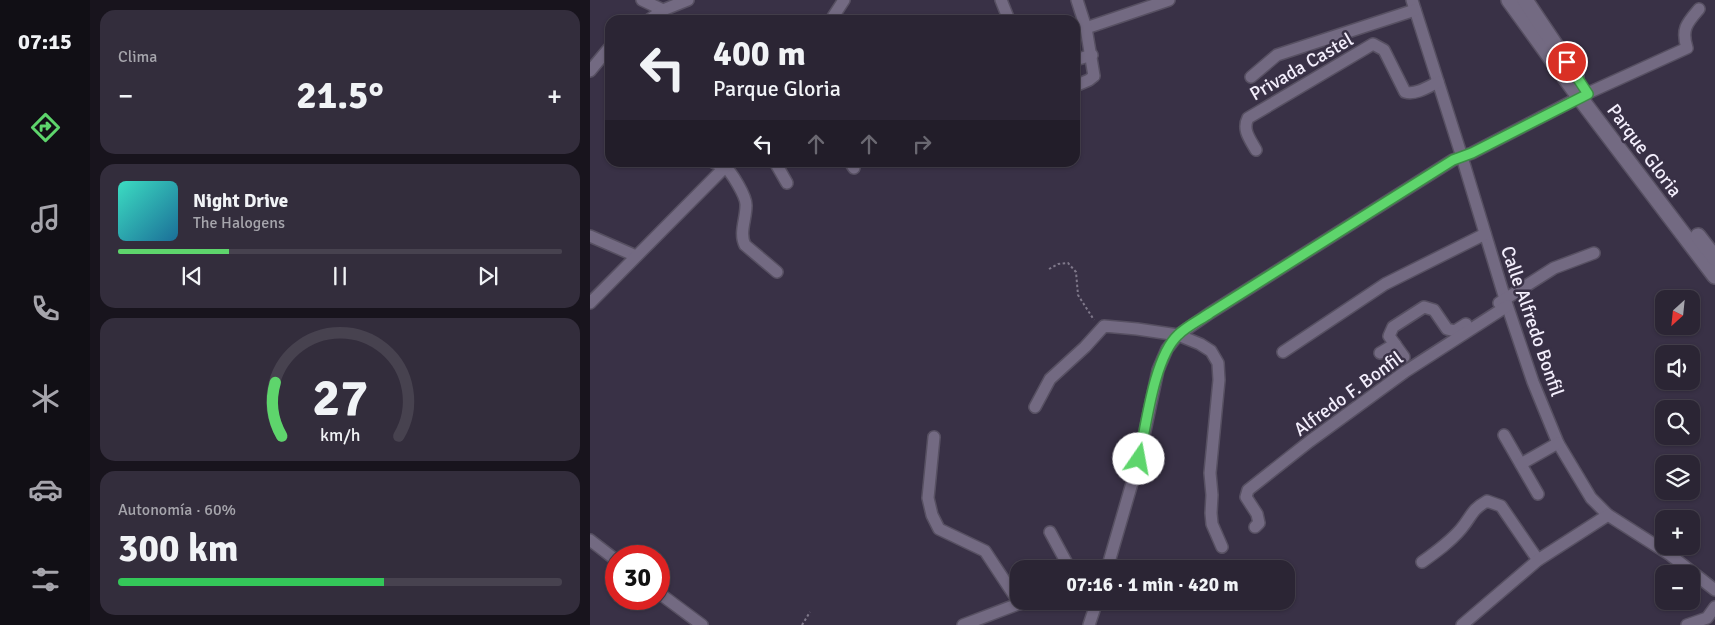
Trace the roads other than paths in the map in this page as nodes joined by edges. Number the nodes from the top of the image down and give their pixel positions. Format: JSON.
{"nodes":[{"id":1,"x":642,"y":0,"type":"edge"},
{"id":2,"x":688,"y":0,"type":"edge"},
{"id":3,"x":844,"y":0,"type":"edge"},
{"id":4,"x":1001,"y":0,"type":"edge"},
{"id":5,"x":1077,"y":0,"type":"edge"},
{"id":6,"x":1169,"y":0,"type":"edge"},
{"id":7,"x":1509,"y":0,"type":"edge"},
{"id":8,"x":1525,"y":0,"type":"edge"},
{"id":9,"x":1413,"y":5,"type":"edge"},
{"id":10,"x":1699,"y":9,"type":"dead end"},
{"id":11,"x":663,"y":10,"type":"junction"},
{"id":12,"x":656,"y":15,"type":"edge"},
{"id":13,"x":834,"y":15,"type":"edge"},
{"id":14,"x":1007,"y":15,"type":"edge"},
{"id":15,"x":1086,"y":28,"type":"junction"},
{"id":16,"x":605,"y":53,"type":"edge"},
{"id":17,"x":1092,"y":55,"type":"junction"},
{"id":18,"x":1080,"y":59,"type":"edge"},
{"id":19,"x":590,"y":71,"type":"edge"},
{"id":20,"x":1251,"y":77,"type":"dead end"},
{"id":21,"x":1438,"y":82,"type":"junction"},
{"id":22,"x":1080,"y":84,"type":"edge"},
{"id":23,"x":1584,"y":96,"type":"junction"},
{"id":24,"x":1256,"y":150,"type":"dead end"},
{"id":25,"x":1462,"y":157,"type":"junction"},
{"id":26,"x":725,"y":167,"type":"edge"},
{"id":27,"x":728,"y":167,"type":"edge"},
{"id":28,"x":778,"y":167,"type":"edge"},
{"id":29,"x":787,"y":183,"type":"dead end"},
{"id":30,"x":1485,"y":234,"type":"junction"},
{"id":31,"x":590,"y":236,"type":"edge"},
{"id":32,"x":1594,"y":253,"type":"dead end"},
{"id":33,"x":636,"y":256,"type":"junction"},
{"id":34,"x":1715,"y":258,"type":"edge"},
{"id":35,"x":777,"y":272,"type":"dead end"},
{"id":36,"x":1715,"y":276,"type":"edge"},
{"id":37,"x":1506,"y":302,"type":"junction"},
{"id":38,"x":590,"y":304,"type":"edge"},
{"id":39,"x":1178,"y":335,"type":"junction"},
{"id":40,"x":1395,"y":344,"type":"junction"},
{"id":41,"x":1283,"y":352,"type":"dead end"},
{"id":42,"x":1380,"y":353,"type":"dead end"},
{"id":43,"x":1404,"y":357,"type":"dead end"},
{"id":44,"x":1035,"y":407,"type":"dead end"},
{"id":45,"x":1504,"y":435,"type":"dead end"},
{"id":46,"x":934,"y":437,"type":"dead end"},
{"id":47,"x":1558,"y":442,"type":"junction"},
{"id":48,"x":1521,"y":464,"type":"junction"},
{"id":49,"x":1538,"y":494,"type":"dead end"},
{"id":50,"x":1608,"y":515,"type":"junction"},
{"id":51,"x":1255,"y":527,"type":"dead end"},
{"id":52,"x":1050,"y":532,"type":"dead end"},
{"id":53,"x":590,"y":540,"type":"edge"},
{"id":54,"x":1222,"y":548,"type":"dead end"},
{"id":55,"x":605,"y":552,"type":"edge"},
{"id":56,"x":1065,"y":560,"type":"edge"},
{"id":57,"x":1107,"y":560,"type":"edge"},
{"id":58,"x":1538,"y":560,"type":"junction"},
{"id":59,"x":1422,"y":562,"type":"dead end"},
{"id":60,"x":1010,"y":585,"type":"edge"},
{"id":61,"x":1715,"y":590,"type":"edge"},
{"id":62,"x":670,"y":601,"type":"edge"},
{"id":63,"x":1715,"y":607,"type":"edge"},
{"id":64,"x":1010,"y":608,"type":"edge"},
{"id":65,"x":1094,"y":610,"type":"edge"},
{"id":66,"x":702,"y":625,"type":"edge"},
{"id":67,"x":963,"y":625,"type":"edge"},
{"id":68,"x":1089,"y":625,"type":"edge"},
{"id":69,"x":1462,"y":625,"type":"edge"},
{"id":70,"x":1687,"y":625,"type":"edge"}],
"edges":[{"from":1,"to":11,"type":"street"},
{"from":2,"to":11,"type":"street"},
{"from":3,"to":13,"type":"street"},
{"from":4,"to":14,"type":"street"},
{"from":5,"to":15,"type":"street"},
{"from":6,"to":15,"type":"street"},
{"from":7,"to":23,"type":"main road","name":"Parque Gloria"},
{"from":8,"to":23,"type":"main road","name":"Parque Gloria"},
{"from":9,"to":20,"type":"street","name":"Privada Castel"},
{"from":9,"to":21,"type":"street","name":"Calle Alfredo Bonfil"},
{"from":10,"to":23,"type":"street"},
{"from":11,"to":12,"type":"street"},
{"from":15,"to":17,"type":"street"},
{"from":16,"to":19,"type":"street"},
{"from":17,"to":18,"type":"street"},
{"from":17,"to":22,"type":"street"},
{"from":21,"to":24,"type":"street","name":"Privada Castel"},
{"from":21,"to":25,"type":"street","name":"Calle Alfredo Bonfil"},
{"from":23,"to":25,"type":"street"},
{"from":23,"to":34,"type":"main road","name":"Parque Gloria"},
{"from":23,"to":36,"type":"main road","name":"Parque Gloria"},
{"from":25,"to":30,"type":"street","name":"Calle Alfredo Bonfil"},
{"from":25,"to":39,"type":"street"},
{"from":26,"to":33,"type":"street"},
{"from":27,"to":35,"type":"street"},
{"from":28,"to":29,"type":"street"},
{"from":30,"to":37,"type":"street","name":"Calle Alfredo Bonfil"},
{"from":30,"to":41,"type":"street"},
{"from":31,"to":33,"type":"street"},
{"from":32,"to":37,"type":"street"},
{"from":33,"to":38,"type":"street"},
{"from":37,"to":40,"type":"street"},
{"from":37,"to":47,"type":"street","name":"Calle Alfredo Bonfil"},
{"from":37,"to":51,"type":"street","name":"Alfredo F. Bonfil"},
{"from":39,"to":44,"type":"street"},
{"from":39,"to":54,"type":"street"},
{"from":39,"to":57,"type":"street"},
{"from":40,"to":42,"type":"street"},
{"from":40,"to":43,"type":"street"},
{"from":45,"to":48,"type":"street"},
{"from":46,"to":60,"type":"street"},
{"from":47,"to":48,"type":"street"},
{"from":47,"to":50,"type":"street","name":"Calle Alfredo Bonfil"},
{"from":48,"to":49,"type":"street"},
{"from":50,"to":58,"type":"street"},
{"from":50,"to":61,"type":"street","name":"Calle Alfredo Bonfil"},
{"from":52,"to":56,"type":"street"},
{"from":53,"to":55,"type":"street"},
{"from":58,"to":59,"type":"street"},
{"from":58,"to":69,"type":"street"},
{"from":62,"to":66,"type":"street"},
{"from":63,"to":70,"type":"street"},
{"from":64,"to":67,"type":"street"},
{"from":65,"to":68,"type":"street"}]}
